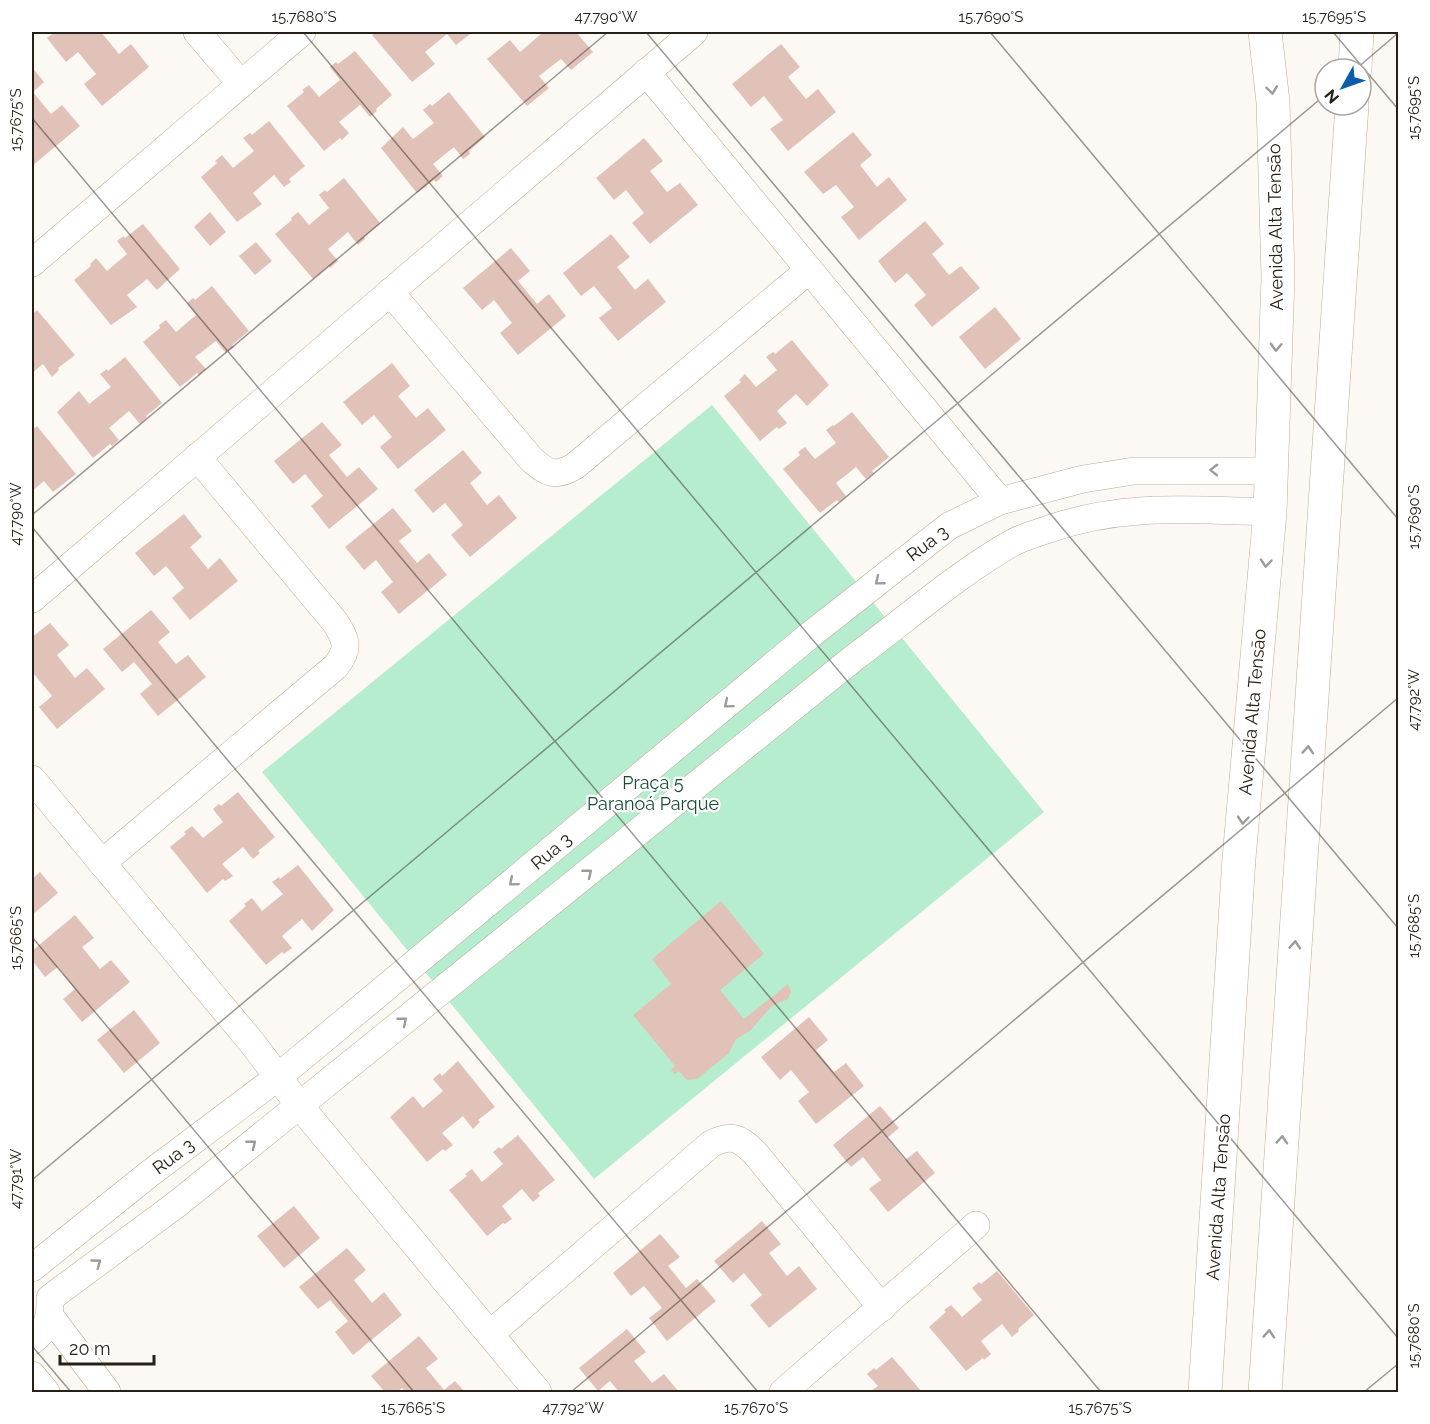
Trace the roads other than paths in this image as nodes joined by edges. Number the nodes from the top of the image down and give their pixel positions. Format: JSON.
{"nodes":[{"id":1,"x":196,"y":32,"type":"edge"},
{"id":2,"x":302,"y":32,"type":"edge"},
{"id":3,"x":694,"y":32,"type":"edge"},
{"id":4,"x":1265,"y":32,"type":"edge"},
{"id":5,"x":1357,"y":32,"type":"edge"},
{"id":6,"x":1355,"y":57,"type":"edge"},
{"id":7,"x":646,"y":72,"type":"junction"},
{"id":8,"x":241,"y":84,"type":"junction"},
{"id":9,"x":1351,"y":117,"type":"edge"},
{"id":10,"x":33,"y":258,"type":"edge"},
{"id":11,"x":809,"y":270,"type":"junction"},
{"id":12,"x":390,"y":292,"type":"junction"},
{"id":13,"x":197,"y":457,"type":"junction"},
{"id":14,"x":1272,"y":471,"type":"junction"},
{"id":15,"x":1000,"y":501,"type":"junction"},
{"id":16,"x":1270,"y":512,"type":"junction"},
{"id":17,"x":32,"y":599,"type":"edge"},
{"id":18,"x":32,"y":779,"type":"edge"},
{"id":19,"x":102,"y":863,"type":"junction"},
{"id":20,"x":278,"y":1077,"type":"junction"},
{"id":21,"x":299,"y":1105,"type":"junction"},
{"id":22,"x":976,"y":1225,"type":"dead end"},
{"id":23,"x":32,"y":1268,"type":"edge"},
{"id":24,"x":50,"y":1307,"type":"junction"},
{"id":25,"x":882,"y":1308,"type":"junction"},
{"id":26,"x":490,"y":1334,"type":"junction"},
{"id":27,"x":32,"y":1341,"type":"edge"},
{"id":28,"x":32,"y":1375,"type":"edge"},
{"id":29,"x":46,"y":1392,"type":"edge"},
{"id":30,"x":107,"y":1392,"type":"edge"},
{"id":31,"x":538,"y":1392,"type":"edge"},
{"id":32,"x":783,"y":1392,"type":"edge"},
{"id":33,"x":1205,"y":1392,"type":"edge"},
{"id":34,"x":1265,"y":1392,"type":"edge"}],
"edges":[{"from":1,"to":8,"type":"street"},
{"from":2,"to":8,"type":"street"},
{"from":3,"to":7,"type":"street"},
{"from":4,"to":14,"type":"street","name":"Avenida Alta Tensāo","one_way":true},
{"from":5,"to":6,"type":"street"},
{"from":7,"to":11,"type":"street"},
{"from":7,"to":12,"type":"street"},
{"from":8,"to":10,"type":"street"},
{"from":34,"to":9,"type":"street","one_way":true},
{"from":11,"to":12,"type":"street"},
{"from":11,"to":15,"type":"street"},
{"from":12,"to":13,"type":"street"},
{"from":13,"to":17,"type":"street"},
{"from":13,"to":19,"type":"street"},
{"from":14,"to":15,"type":"street","name":"Rua 3","one_way":true},
{"from":14,"to":16,"type":"street","name":"Avenida Alta Tensāo"},
{"from":15,"to":20,"type":"street","name":"Rua 3","one_way":true},
{"from":21,"to":16,"type":"street","one_way":true},
{"from":16,"to":33,"type":"street","name":"Avenida Alta Tensāo","one_way":true},
{"from":18,"to":19,"type":"street"},
{"from":19,"to":20,"type":"street"},
{"from":20,"to":21,"type":"street"},
{"from":20,"to":23,"type":"street","name":"Rua 3"},
{"from":24,"to":21,"type":"street","one_way":true},
{"from":21,"to":26,"type":"street"},
{"from":22,"to":25,"type":"street"},
{"from":23,"to":24,"type":"street"},
{"from":24,"to":27,"type":"street"},
{"from":24,"to":30,"type":"street"},
{"from":25,"to":26,"type":"street"},
{"from":25,"to":32,"type":"street"},
{"from":26,"to":31,"type":"street"},
{"from":28,"to":29,"type":"street"}]}
